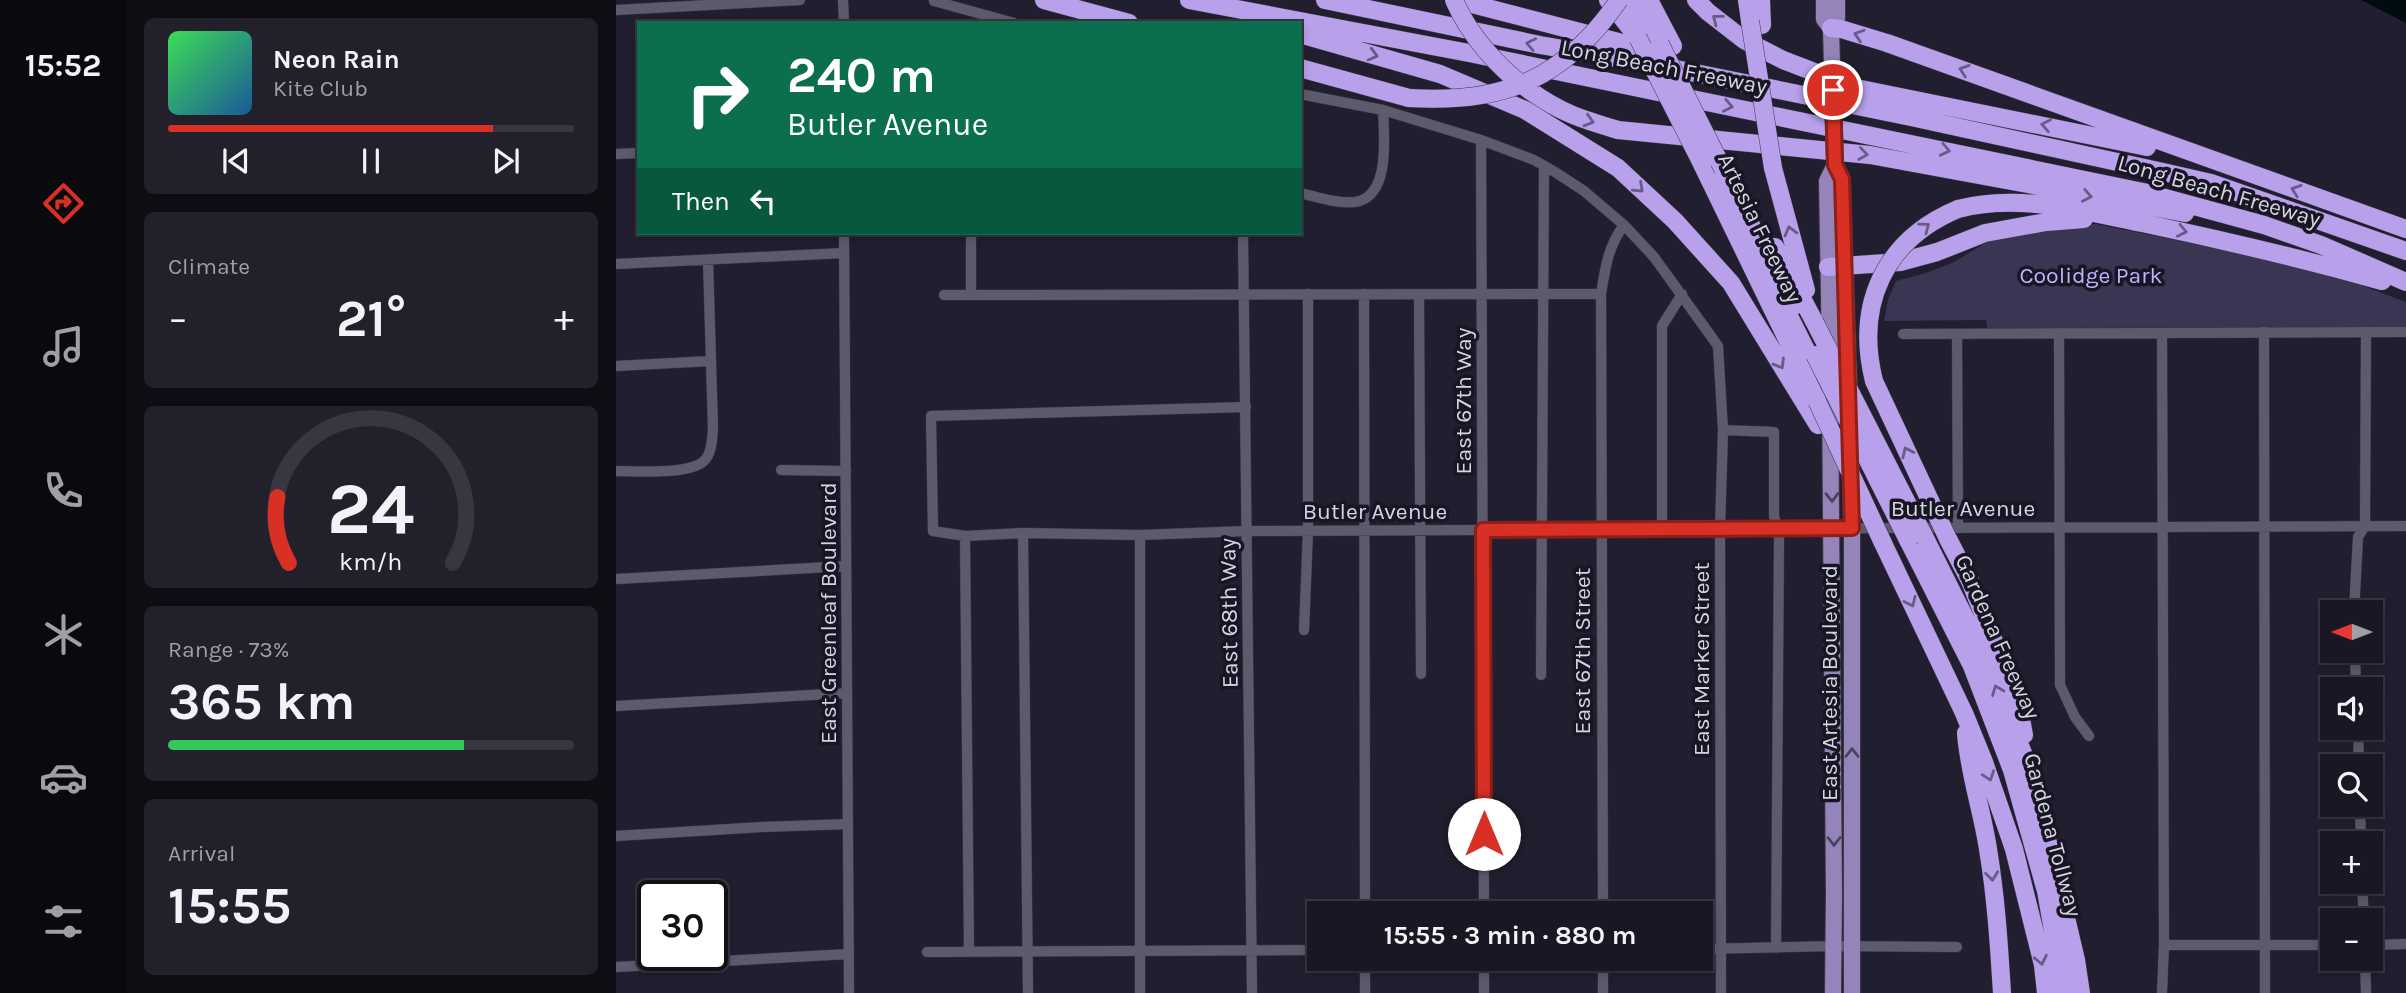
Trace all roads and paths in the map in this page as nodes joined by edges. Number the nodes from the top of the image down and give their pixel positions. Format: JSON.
{"nodes":[{"id":1,"x":800,"y":0,"type":"edge"},
{"id":2,"x":843,"y":0,"type":"edge"},
{"id":3,"x":1044,"y":0,"type":"edge"},
{"id":4,"x":1189,"y":0,"type":"edge"},
{"id":5,"x":1325,"y":0,"type":"edge"},
{"id":6,"x":1454,"y":0,"type":"edge"},
{"id":7,"x":1465,"y":0,"type":"edge"},
{"id":8,"x":1608,"y":0,"type":"edge"},
{"id":9,"x":1619,"y":0,"type":"edge"},
{"id":10,"x":1631,"y":0,"type":"edge"},
{"id":11,"x":1639,"y":0,"type":"edge"},
{"id":12,"x":1649,"y":0,"type":"edge"},
{"id":13,"x":1696,"y":0,"type":"edge"},
{"id":14,"x":1747,"y":0,"type":"edge"},
{"id":15,"x":1761,"y":0,"type":"edge"},
{"id":16,"x":1824,"y":0,"type":"edge"},
{"id":17,"x":1837,"y":0,"type":"edge"},
{"id":18,"x":934,"y":1,"type":"edge"},
{"id":19,"x":616,"y":10,"type":"edge"},
{"id":20,"x":1259,"y":14,"type":"junction"},
{"id":21,"x":844,"y":21,"type":"edge"},
{"id":22,"x":1004,"y":21,"type":"edge"},
{"id":23,"x":1122,"y":21,"type":"edge"},
{"id":24,"x":1273,"y":21,"type":"edge"},
{"id":25,"x":1297,"y":21,"type":"edge"},
{"id":26,"x":1302,"y":22,"type":"edge"},
{"id":27,"x":1756,"y":23,"type":"junction"},
{"id":28,"x":1831,"y":29,"type":"junction"},
{"id":29,"x":1302,"y":35,"type":"edge"},
{"id":30,"x":1656,"y":43,"type":"junction"},
{"id":31,"x":1302,"y":69,"type":"edge"},
{"id":32,"x":1302,"y":94,"type":"edge"},
{"id":33,"x":1383,"y":110,"type":"junction"},
{"id":34,"x":1911,"y":117,"type":"junction"},
{"id":35,"x":1481,"y":140,"type":"junction"},
{"id":36,"x":637,"y":153,"type":"edge"},
{"id":37,"x":616,"y":154,"type":"edge"},
{"id":38,"x":1544,"y":166,"type":"junction"},
{"id":39,"x":1718,"y":167,"type":"junction"},
{"id":40,"x":2232,"y":168,"type":"junction"},
{"id":41,"x":1302,"y":193,"type":"edge"},
{"id":42,"x":2136,"y":222,"type":"junction"},
{"id":43,"x":1624,"y":225,"type":"junction"},
{"id":44,"x":2264,"y":226,"type":"junction"},
{"id":45,"x":2406,"y":229,"type":"edge"},
{"id":46,"x":844,"y":235,"type":"edge"},
{"id":47,"x":971,"y":235,"type":"edge"},
{"id":48,"x":1243,"y":235,"type":"edge"},
{"id":49,"x":2406,"y":251,"type":"edge"},
{"id":50,"x":844,"y":253,"type":"junction"},
{"id":51,"x":708,"y":260,"type":"junction"},
{"id":52,"x":616,"y":264,"type":"edge"},
{"id":53,"x":1837,"y":267,"type":"junction"},
{"id":54,"x":2406,"y":282,"type":"edge"},
{"id":55,"x":2406,"y":289,"type":"edge"},
{"id":56,"x":1244,"y":294,"type":"junction"},
{"id":57,"x":1308,"y":294,"type":"junction"},
{"id":58,"x":1364,"y":294,"type":"junction"},
{"id":59,"x":1419,"y":294,"type":"junction"},
{"id":60,"x":1482,"y":294,"type":"junction"},
{"id":61,"x":1545,"y":294,"type":"junction"},
{"id":62,"x":1601,"y":294,"type":"junction"},
{"id":63,"x":1682,"y":294,"type":"junction"},
{"id":64,"x":944,"y":295,"type":"dead end"},
{"id":65,"x":971,"y":295,"type":"junction"},
{"id":66,"x":1814,"y":321,"type":"junction"},
{"id":67,"x":2264,"y":332,"type":"junction"},
{"id":68,"x":2366,"y":332,"type":"junction"},
{"id":69,"x":2406,"y":332,"type":"edge"},
{"id":70,"x":2059,"y":333,"type":"junction"},
{"id":71,"x":2162,"y":333,"type":"junction"},
{"id":72,"x":1903,"y":334,"type":"dead end"},
{"id":73,"x":1957,"y":334,"type":"junction"},
{"id":74,"x":711,"y":361,"type":"junction"},
{"id":75,"x":616,"y":366,"type":"edge"},
{"id":76,"x":1246,"y":407,"type":"junction"},
{"id":77,"x":1723,"y":430,"type":"junction"},
{"id":78,"x":782,"y":470,"type":"dead end"},
{"id":79,"x":616,"y":471,"type":"edge"},
{"id":80,"x":846,"y":471,"type":"junction"},
{"id":81,"x":1852,"y":479,"type":"junction"},
{"id":82,"x":2264,"y":526,"type":"junction"},
{"id":83,"x":2365,"y":526,"type":"junction"},
{"id":84,"x":2406,"y":526,"type":"edge"},
{"id":85,"x":2060,"y":527,"type":"junction"},
{"id":86,"x":2161,"y":527,"type":"junction"},
{"id":87,"x":1778,"y":528,"type":"junction"},
{"id":88,"x":1832,"y":528,"type":"junction"},
{"id":89,"x":1852,"y":528,"type":"junction"},
{"id":90,"x":1600,"y":529,"type":"junction"},
{"id":91,"x":1662,"y":529,"type":"junction"},
{"id":92,"x":1720,"y":529,"type":"junction"},
{"id":93,"x":1364,"y":530,"type":"junction"},
{"id":94,"x":1422,"y":530,"type":"junction"},
{"id":95,"x":1483,"y":530,"type":"junction"},
{"id":96,"x":1542,"y":530,"type":"junction"},
{"id":97,"x":1247,"y":531,"type":"junction"},
{"id":98,"x":1308,"y":531,"type":"junction"},
{"id":99,"x":1023,"y":533,"type":"junction"},
{"id":100,"x":1953,"y":533,"type":"junction"},
{"id":101,"x":1140,"y":535,"type":"junction"},
{"id":102,"x":965,"y":536,"type":"junction"},
{"id":103,"x":1905,"y":540,"type":"junction"},
{"id":104,"x":846,"y":566,"type":"junction"},
{"id":105,"x":616,"y":579,"type":"edge"},
{"id":106,"x":2355,"y":600,"type":"edge"},
{"id":107,"x":1304,"y":630,"type":"dead end"},
{"id":108,"x":1421,"y":674,"type":"dead end"},
{"id":109,"x":1541,"y":676,"type":"dead end"},
{"id":110,"x":847,"y":693,"type":"junction"},
{"id":111,"x":616,"y":706,"type":"edge"},
{"id":112,"x":1964,"y":713,"type":"junction"},
{"id":113,"x":2089,"y":736,"type":"dead end"},
{"id":114,"x":2023,"y":753,"type":"junction"},
{"id":115,"x":848,"y":824,"type":"junction"},
{"id":116,"x":616,"y":836,"type":"edge"},
{"id":117,"x":1365,"y":901,"type":"edge"},
{"id":118,"x":1484,"y":901,"type":"edge"},
{"id":119,"x":1603,"y":901,"type":"edge"},
{"id":120,"x":2034,"y":928,"type":"junction"},
{"id":121,"x":2383,"y":944,"type":"edge"},
{"id":122,"x":2406,"y":944,"type":"edge"},
{"id":123,"x":2164,"y":945,"type":"junction"},
{"id":124,"x":2265,"y":945,"type":"junction"},
{"id":125,"x":2320,"y":945,"type":"edge"},
{"id":126,"x":1834,"y":946,"type":"junction"},
{"id":127,"x":1851,"y":946,"type":"junction"},
{"id":128,"x":1957,"y":947,"type":"dead end"},
{"id":129,"x":1713,"y":948,"type":"edge"},
{"id":130,"x":1722,"y":948,"type":"junction"},
{"id":131,"x":1776,"y":948,"type":"junction"},
{"id":132,"x":1307,"y":950,"type":"edge"},
{"id":133,"x":1140,"y":951,"type":"junction"},
{"id":134,"x":1252,"y":951,"type":"junction"},
{"id":135,"x":927,"y":952,"type":"dead end"},
{"id":136,"x":969,"y":952,"type":"junction"},
{"id":137,"x":1028,"y":952,"type":"junction"},
{"id":138,"x":849,"y":954,"type":"junction"},
{"id":139,"x":616,"y":967,"type":"edge"},
{"id":140,"x":1365,"y":971,"type":"edge"},
{"id":141,"x":1484,"y":971,"type":"edge"},
{"id":142,"x":1603,"y":971,"type":"edge"},
{"id":143,"x":2365,"y":971,"type":"edge"},
{"id":144,"x":849,"y":993,"type":"edge"},
{"id":145,"x":1028,"y":993,"type":"edge"},
{"id":146,"x":1140,"y":993,"type":"edge"},
{"id":147,"x":1252,"y":993,"type":"edge"},
{"id":148,"x":1365,"y":993,"type":"edge"},
{"id":149,"x":1484,"y":993,"type":"edge"},
{"id":150,"x":1604,"y":993,"type":"edge"},
{"id":151,"x":1721,"y":993,"type":"edge"},
{"id":152,"x":1833,"y":993,"type":"edge"},
{"id":153,"x":1852,"y":993,"type":"edge"},
{"id":154,"x":2002,"y":993,"type":"edge"},
{"id":155,"x":2046,"y":993,"type":"edge"},
{"id":156,"x":2064,"y":993,"type":"edge"},
{"id":157,"x":2081,"y":993,"type":"edge"},
{"id":158,"x":2162,"y":993,"type":"edge"},
{"id":159,"x":2265,"y":993,"type":"edge"},
{"id":160,"x":2366,"y":993,"type":"edge"}],
"edges":[{"from":1,"to":19,"type":"street"},
{"from":2,"to":21,"type":"street"},
{"from":3,"to":23,"type":"highway"},
{"from":4,"to":20,"type":"highway","name":"Long Beach Freeway"},
{"from":34,"to":5,"type":"highway","name":"Long Beach Freeway","one_way":true},
{"from":6,"to":44,"type":"highway","one_way":true,"bridge":true},
{"from":7,"to":34,"type":"highway"},
{"from":8,"to":30,"type":"highway"},
{"from":9,"to":30,"type":"highway","name":"Artesia Freeway"},
{"from":9,"to":31,"type":"highway","bridge":true},
{"from":10,"to":30,"type":"highway"},
{"from":11,"to":30,"type":"highway"},
{"from":12,"to":30,"type":"highway","name":"Artesia Freeway"},
{"from":40,"to":13,"type":"highway","one_way":true},
{"from":14,"to":27,"type":"highway"},
{"from":15,"to":27,"type":"highway"},
{"from":16,"to":28,"type":"main road","name":"East Artesia Boulevard"},
{"from":17,"to":28,"type":"main road","name":"East Artesia Boulevard"},
{"from":18,"to":22,"type":"street"},
{"from":20,"to":24,"type":"highway"},
{"from":20,"to":25,"type":"highway","name":"Long Beach Freeway","one_way":true},
{"from":26,"to":44,"type":"highway","name":"Long Beach Freeway","one_way":true},
{"from":66,"to":27,"type":"highway","one_way":true,"bridge":true},
{"from":40,"to":28,"type":"highway","one_way":true},
{"from":28,"to":53,"type":"main road","name":"East Artesia Boulevard","bridge":true},
{"from":29,"to":81,"type":"highway","one_way":true,"bridge":true},
{"from":30,"to":39,"type":"highway","name":"Artesia Freeway","bridge":true},
{"from":30,"to":39,"type":"highway","name":"Artesia Freeway"},
{"from":32,"to":33,"type":"street","name":"East Marker Street"},
{"from":33,"to":35,"type":"street","name":"East Marker Street"},
{"from":33,"to":41,"type":"street"},
{"from":34,"to":49,"type":"highway","name":"Long Beach Freeway"},
{"from":35,"to":38,"type":"street","name":"East Marker Street"},
{"from":35,"to":60,"type":"street","name":"East 67th Way"},
{"from":36,"to":37,"type":"street"},
{"from":38,"to":43,"type":"street","name":"East Marker Street"},
{"from":38,"to":61,"type":"street"},
{"from":39,"to":66,"type":"highway","name":"Artesia Freeway"},
{"from":39,"to":81,"type":"highway","name":"Artesia Freeway","bridge":true},
{"from":39,"to":103,"type":"highway","name":"Gardena Tollway","bridge":true},
{"from":45,"to":40,"type":"highway","one_way":true},
{"from":42,"to":53,"type":"highway"},
{"from":42,"to":55,"type":"highway","one_way":true},
{"from":100,"to":42,"type":"highway","one_way":true,"bridge":true},
{"from":43,"to":62,"type":"street","name":"East 67th Street"},
{"from":43,"to":63,"type":"street","name":"East Marker Street"},
{"from":44,"to":54,"type":"highway","name":"Long Beach Freeway"},
{"from":46,"to":50,"type":"street","name":"East Greenleaf Boulevard"},
{"from":47,"to":65,"type":"street"},
{"from":48,"to":56,"type":"street","name":"East 68th Way"},
{"from":50,"to":51,"type":"street"},
{"from":50,"to":80,"type":"street","name":"East Greenleaf Boulevard"},
{"from":51,"to":52,"type":"street"},
{"from":51,"to":74,"type":"street"},
{"from":53,"to":88,"type":"main road","name":"East Artesia Boulevard","one_way":true},
{"from":53,"to":89,"type":"main road","name":"East Artesia Boulevard"},
{"from":56,"to":57,"type":"street"},
{"from":56,"to":65,"type":"street"},
{"from":56,"to":76,"type":"street","name":"East 68th Way"},
{"from":57,"to":58,"type":"street"},
{"from":57,"to":98,"type":"street"},
{"from":58,"to":59,"type":"street"},
{"from":58,"to":93,"type":"street"},
{"from":59,"to":60,"type":"street"},
{"from":59,"to":94,"type":"street"},
{"from":60,"to":61,"type":"street"},
{"from":60,"to":95,"type":"street","name":"East 67th Way"},
{"from":61,"to":62,"type":"street"},
{"from":61,"to":96,"type":"street"},
{"from":62,"to":90,"type":"street","name":"East 67th Street"},
{"from":63,"to":77,"type":"street","name":"East Marker Street"},
{"from":63,"to":91,"type":"street"},
{"from":64,"to":65,"type":"street"},
{"from":114,"to":66,"type":"highway","name":"Gardena Freeway","one_way":true,"bridge":true},
{"from":67,"to":68,"type":"street"},
{"from":67,"to":71,"type":"street"},
{"from":67,"to":82,"type":"street"},
{"from":68,"to":69,"type":"street"},
{"from":68,"to":83,"type":"street"},
{"from":70,"to":71,"type":"street"},
{"from":70,"to":73,"type":"street"},
{"from":70,"to":85,"type":"street"},
{"from":71,"to":86,"type":"street"},
{"from":72,"to":73,"type":"street"},
{"from":73,"to":100,"type":"street"},
{"from":74,"to":75,"type":"street"},
{"from":74,"to":79,"type":"street"},
{"from":76,"to":97,"type":"street","name":"East 68th Way"},
{"from":76,"to":102,"type":"street","name":"Butler Avenue"},
{"from":77,"to":87,"type":"street"},
{"from":77,"to":92,"type":"street","name":"East Marker Street"},
{"from":78,"to":80,"type":"street"},
{"from":80,"to":104,"type":"street","name":"East Greenleaf Boulevard"},
{"from":81,"to":112,"type":"highway","one_way":true,"bridge":true},
{"from":82,"to":83,"type":"street","name":"Butler Avenue"},
{"from":82,"to":86,"type":"street","name":"Butler Avenue"},
{"from":82,"to":124,"type":"street"},
{"from":83,"to":84,"type":"street","name":"Butler Avenue"},
{"from":83,"to":106,"type":"street"},
{"from":85,"to":86,"type":"street","name":"Butler Avenue"},
{"from":85,"to":100,"type":"street","name":"Butler Avenue"},
{"from":85,"to":113,"type":"street"},
{"from":86,"to":123,"type":"street"},
{"from":87,"to":88,"type":"street","name":"Butler Avenue"},
{"from":87,"to":92,"type":"street","name":"Butler Avenue"},
{"from":87,"to":131,"type":"street"},
{"from":88,"to":89,"type":"street","name":"Butler Avenue"},
{"from":88,"to":126,"type":"main road","name":"East Artesia Boulevard","one_way":true},
{"from":89,"to":100,"type":"street","name":"Butler Avenue"},
{"from":127,"to":89,"type":"main road","name":"East Artesia Boulevard","one_way":true},
{"from":90,"to":91,"type":"street","name":"Butler Avenue"},
{"from":90,"to":96,"type":"street","name":"Butler Avenue"},
{"from":90,"to":119,"type":"street","name":"East 67th Street"},
{"from":91,"to":92,"type":"street","name":"Butler Avenue"},
{"from":92,"to":130,"type":"street","name":"East Marker Street"},
{"from":93,"to":94,"type":"street","name":"Butler Avenue"},
{"from":93,"to":98,"type":"street","name":"Butler Avenue"},
{"from":93,"to":117,"type":"street"},
{"from":94,"to":95,"type":"street","name":"Butler Avenue"},
{"from":94,"to":108,"type":"street"},
{"from":95,"to":96,"type":"street","name":"Butler Avenue"},
{"from":95,"to":118,"type":"street","name":"East 67th Way"},
{"from":96,"to":109,"type":"street"},
{"from":97,"to":98,"type":"street","name":"Butler Avenue"},
{"from":97,"to":101,"type":"street","name":"Butler Avenue"},
{"from":97,"to":134,"type":"street","name":"East 68th Way"},
{"from":98,"to":107,"type":"street"},
{"from":99,"to":101,"type":"street","name":"Butler Avenue"},
{"from":99,"to":102,"type":"street","name":"Butler Avenue"},
{"from":99,"to":137,"type":"street"},
{"from":100,"to":114,"type":"highway"},
{"from":101,"to":133,"type":"street"},
{"from":102,"to":136,"type":"street"},
{"from":103,"to":120,"type":"highway","name":"Gardena Tollway"},
{"from":103,"to":156,"type":"highway","name":"Gardena Tollway"},
{"from":104,"to":105,"type":"street"},
{"from":104,"to":110,"type":"street","name":"East Greenleaf Boulevard"},
{"from":110,"to":111,"type":"street"},
{"from":110,"to":115,"type":"street","name":"East Greenleaf Boulevard"},
{"from":112,"to":120,"type":"highway","one_way":true},
{"from":112,"to":154,"type":"highway","one_way":true},
{"from":114,"to":157,"type":"highway","name":"Gardena Freeway"},
{"from":115,"to":116,"type":"street"},
{"from":115,"to":138,"type":"street","name":"East Greenleaf Boulevard"},
{"from":120,"to":155,"type":"highway","one_way":true},
{"from":121,"to":122,"type":"street"},
{"from":123,"to":124,"type":"street"},
{"from":123,"to":158,"type":"street"},
{"from":124,"to":125,"type":"street"},
{"from":124,"to":159,"type":"street"},
{"from":126,"to":127,"type":"street"},
{"from":126,"to":131,"type":"street"},
{"from":126,"to":152,"type":"main road","name":"East Artesia Boulevard"},
{"from":127,"to":128,"type":"street"},
{"from":127,"to":153,"type":"main road","name":"East Artesia Boulevard"},
{"from":129,"to":130,"type":"street"},
{"from":130,"to":131,"type":"street"},
{"from":130,"to":151,"type":"street","name":"East Marker Street"},
{"from":132,"to":134,"type":"street"},
{"from":133,"to":134,"type":"street"},
{"from":133,"to":137,"type":"street"},
{"from":133,"to":146,"type":"street"},
{"from":134,"to":147,"type":"street","name":"East 68th Way"},
{"from":135,"to":136,"type":"street"},
{"from":136,"to":137,"type":"street"},
{"from":137,"to":145,"type":"street"},
{"from":138,"to":139,"type":"street"},
{"from":138,"to":144,"type":"street","name":"East Greenleaf Boulevard"},
{"from":140,"to":148,"type":"street"},
{"from":141,"to":149,"type":"street"},
{"from":142,"to":150,"type":"street"},
{"from":143,"to":160,"type":"street"}]}
